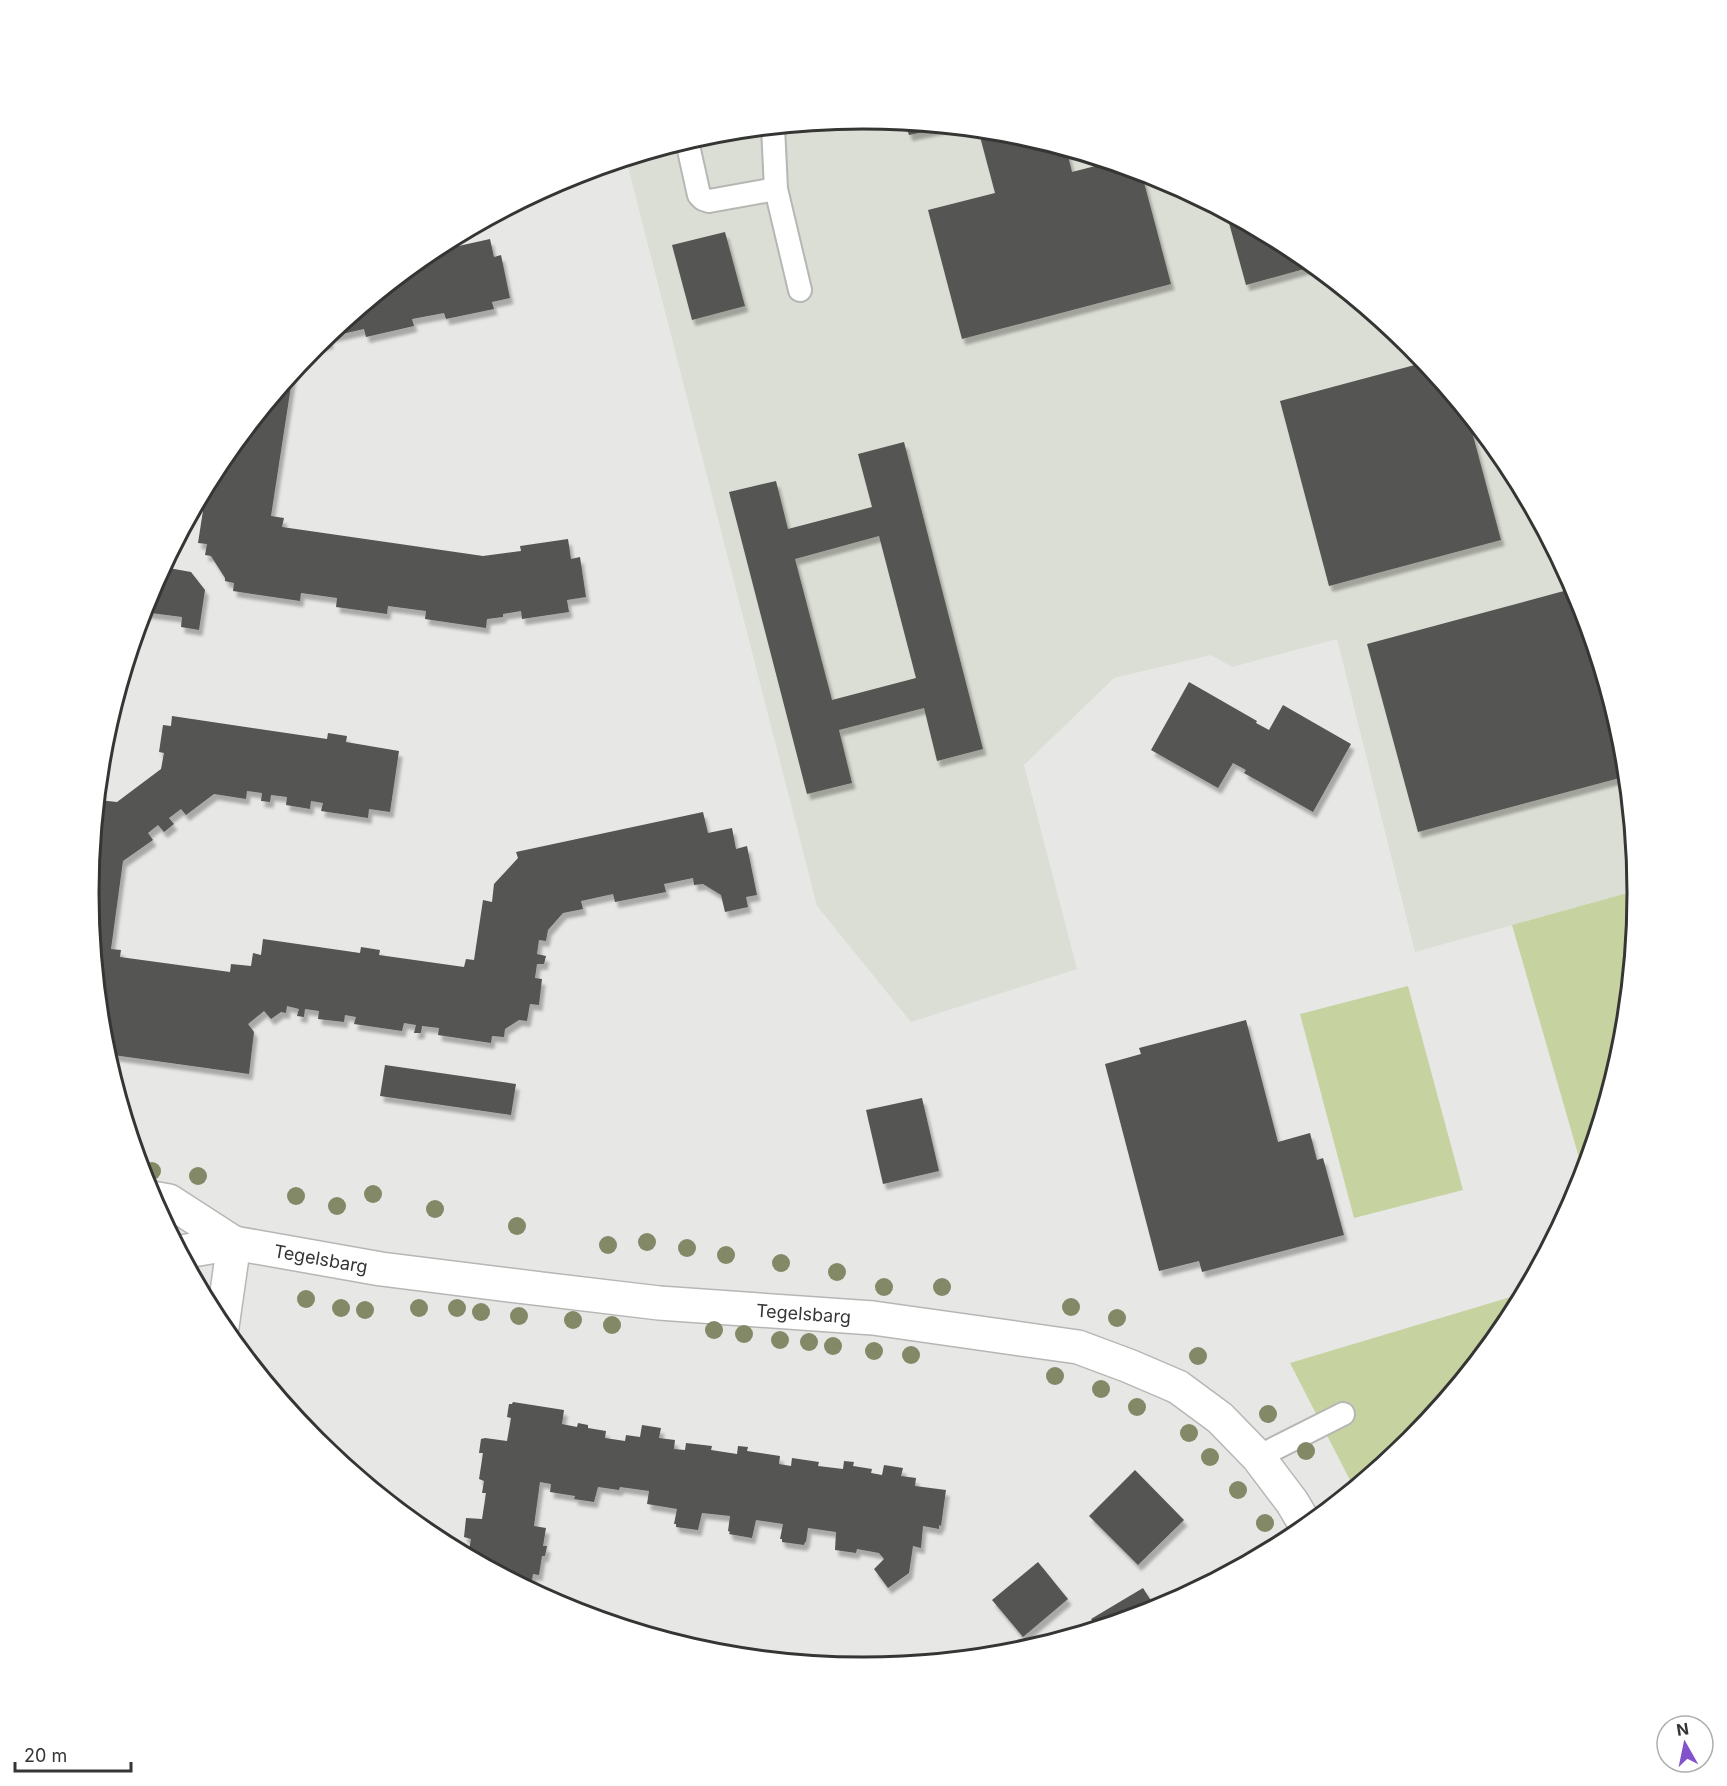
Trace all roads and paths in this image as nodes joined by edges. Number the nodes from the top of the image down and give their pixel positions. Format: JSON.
{"nodes":[{"id":1,"x":773,"y":134,"type":"edge"},
{"id":2,"x":689,"y":149,"type":"edge"},
{"id":3,"x":776,"y":189,"type":"junction"},
{"id":4,"x":800,"y":290,"type":"dead end"},
{"id":5,"x":164,"y":1200,"type":"edge"},
{"id":6,"x":234,"y":1243,"type":"junction"},
{"id":7,"x":188,"y":1251,"type":"edge"},
{"id":8,"x":224,"y":1312,"type":"edge"},
{"id":9,"x":1343,"y":1414,"type":"dead end"},
{"id":10,"x":1258,"y":1456,"type":"junction"},
{"id":11,"x":1302,"y":1519,"type":"edge"}],
"edges":[{"from":1,"to":3,"type":"lane"},
{"from":2,"to":3,"type":"lane"},
{"from":3,"to":4,"type":"lane"},
{"from":5,"to":6,"type":"street","name":"Tegelsbarg"},
{"from":6,"to":7,"type":"street","name":"Tegelsbarg"},
{"from":6,"to":8,"type":"street"},
{"from":6,"to":10,"type":"street","name":"Tegelsbarg"},
{"from":9,"to":10,"type":"lane"},
{"from":10,"to":11,"type":"street","name":"Tegelsbarg"}]}
